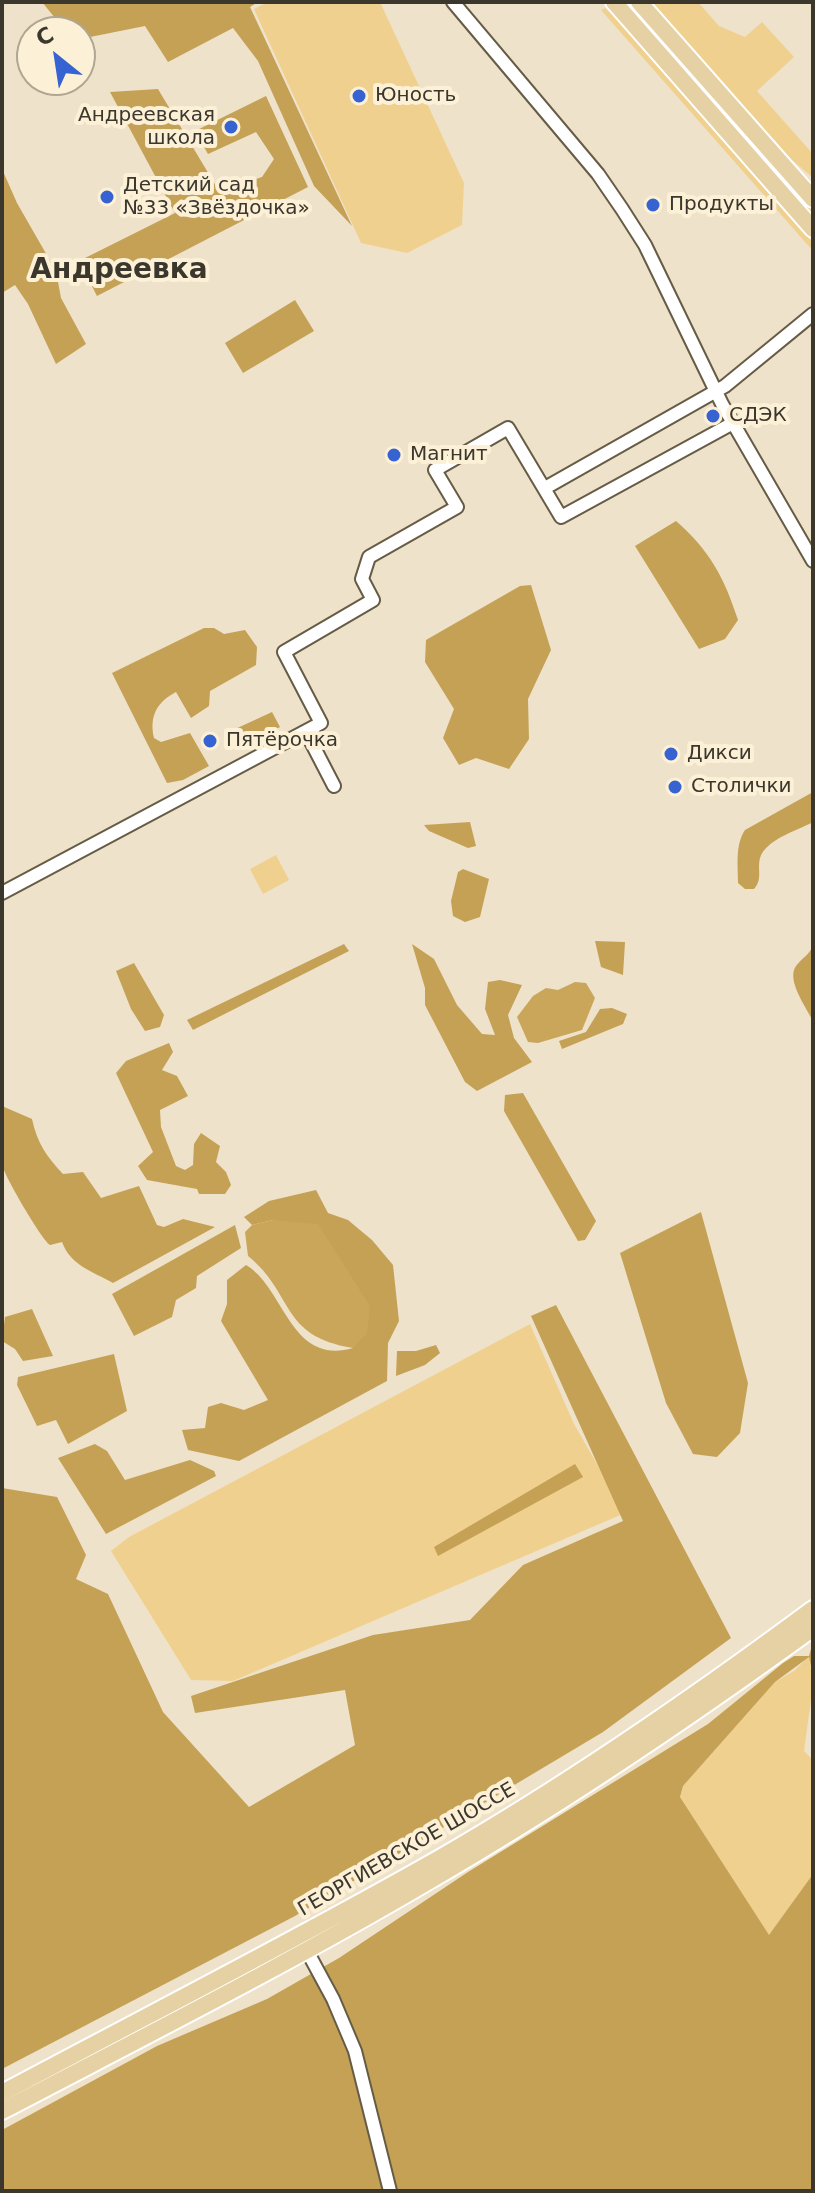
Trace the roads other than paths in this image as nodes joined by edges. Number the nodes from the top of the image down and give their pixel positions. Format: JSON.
{"nodes":[{"id":1,"x":453,"y":2,"type":"edge"},
{"id":2,"x":614,"y":2,"type":"edge"},
{"id":3,"x":643,"y":6,"type":"edge"},
{"id":4,"x":632,"y":22,"type":"junction"},
{"id":5,"x":813,"y":199,"type":"edge"},
{"id":6,"x":813,"y":229,"type":"edge"},
{"id":7,"x":813,"y":314,"type":"edge"},
{"id":8,"x":717,"y":390,"type":"junction"},
{"id":9,"x":733,"y":423,"type":"junction"},
{"id":10,"x":545,"y":488,"type":"junction"},
{"id":11,"x":813,"y":561,"type":"edge"},
{"id":12,"x":306,"y":732,"type":"junction"},
{"id":13,"x":334,"y":786,"type":"dead end"},
{"id":14,"x":2,"y":893,"type":"edge"},
{"id":15,"x":813,"y":1609,"type":"edge"},
{"id":16,"x":813,"y":1628,"type":"edge"},
{"id":17,"x":319,"y":1924,"type":"junction"},
{"id":18,"x":306,"y":1949,"type":"junction"},
{"id":19,"x":2,"y":2093,"type":"edge"},
{"id":20,"x":2,"y":2111,"type":"edge"},
{"id":21,"x":390,"y":2191,"type":"edge"}],
"edges":[{"from":1,"to":8,"type":"street"},
{"from":2,"to":4,"type":"main road"},
{"from":3,"to":4,"type":"main road"},
{"from":3,"to":5,"type":"main road"},
{"from":4,"to":6,"type":"main road"},
{"from":7,"to":8,"type":"street"},
{"from":8,"to":9,"type":"street"},
{"from":8,"to":10,"type":"street"},
{"from":9,"to":10,"type":"street"},
{"from":9,"to":11,"type":"street"},
{"from":10,"to":12,"type":"street"},
{"from":12,"to":13,"type":"street"},
{"from":12,"to":14,"type":"street"},
{"from":15,"to":17,"type":"main road","name":"ГЕОРГИЕВСКОЕ ШОССЕ"},
{"from":16,"to":18,"type":"main road","name":"ГЕОРГИЕВСКОЕ ШОССЕ"},
{"from":17,"to":18,"type":"street"},
{"from":17,"to":19,"type":"main road","name":"ГЕОРГИЕВСКОЕ ШОССЕ"},
{"from":18,"to":20,"type":"main road","name":"ГЕОРГИЕВСКОЕ ШОССЕ"},
{"from":18,"to":21,"type":"street"}]}
